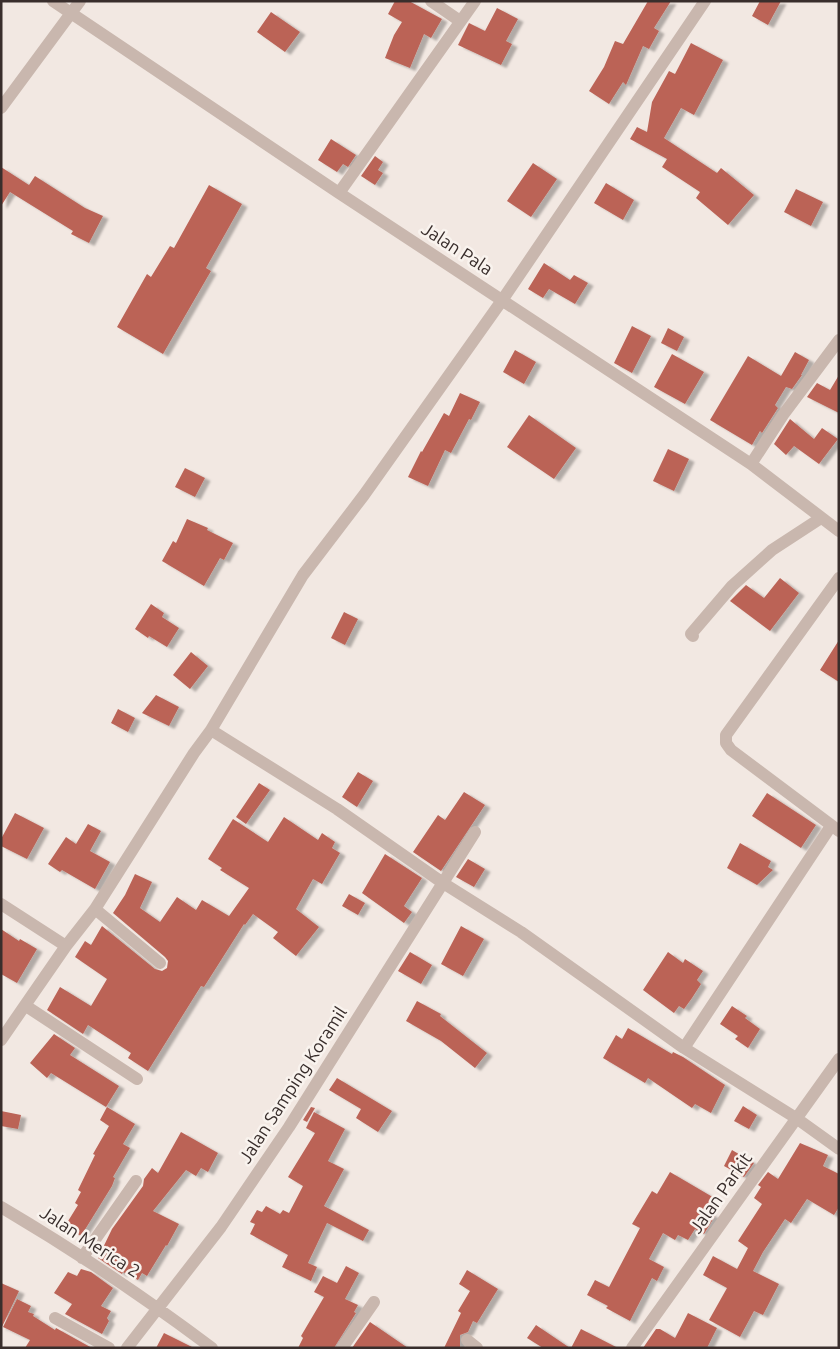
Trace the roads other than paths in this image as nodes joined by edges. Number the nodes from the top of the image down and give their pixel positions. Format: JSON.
{"nodes":[{"id":1,"x":53,"y":1,"type":"edge"},
{"id":2,"x":80,"y":1,"type":"edge"},
{"id":3,"x":431,"y":1,"type":"edge"},
{"id":4,"x":475,"y":1,"type":"edge"},
{"id":5,"x":705,"y":1,"type":"edge"},
{"id":6,"x":71,"y":13,"type":"junction"},
{"id":7,"x":460,"y":21,"type":"junction"},
{"id":8,"x":1,"y":108,"type":"edge"},
{"id":9,"x":339,"y":193,"type":"junction"},
{"id":10,"x":503,"y":300,"type":"junction"},
{"id":11,"x":839,"y":340,"type":"edge"},
{"id":12,"x":751,"y":464,"type":"junction"},
{"id":13,"x":822,"y":518,"type":"junction"},
{"id":14,"x":839,"y":531,"type":"edge"},
{"id":15,"x":839,"y":578,"type":"edge"},
{"id":16,"x":693,"y":636,"type":"dead end"},
{"id":17,"x":210,"y":730,"type":"junction"},
{"id":18,"x":835,"y":829,"type":"edge"},
{"id":19,"x":475,"y":832,"type":"dead end"},
{"id":20,"x":443,"y":883,"type":"junction"},
{"id":21,"x":1,"y":904,"type":"edge"},
{"id":22,"x":95,"y":909,"type":"junction"},
{"id":23,"x":66,"y":946,"type":"junction"},
{"id":24,"x":160,"y":963,"type":"dead end"},
{"id":25,"x":26,"y":1006,"type":"junction"},
{"id":26,"x":1,"y":1040,"type":"edge"},
{"id":27,"x":684,"y":1048,"type":"junction"},
{"id":28,"x":839,"y":1059,"type":"edge"},
{"id":29,"x":137,"y":1079,"type":"dead end"},
{"id":30,"x":796,"y":1118,"type":"junction"},
{"id":31,"x":839,"y":1148,"type":"edge"},
{"id":32,"x":136,"y":1181,"type":"dead end"},
{"id":33,"x":1,"y":1207,"type":"edge"},
{"id":34,"x":82,"y":1258,"type":"junction"},
{"id":35,"x":374,"y":1302,"type":"dead end"},
{"id":36,"x":159,"y":1308,"type":"junction"},
{"id":37,"x":55,"y":1318,"type":"dead end"},
{"id":38,"x":110,"y":1348,"type":"edge"},
{"id":39,"x":127,"y":1348,"type":"edge"},
{"id":40,"x":212,"y":1348,"type":"edge"},
{"id":41,"x":342,"y":1348,"type":"edge"},
{"id":42,"x":632,"y":1348,"type":"edge"}],
"edges":[{"from":1,"to":6,"type":"street","name":"Jalan Pala"},
{"from":2,"to":6,"type":"street"},
{"from":3,"to":7,"type":"street"},
{"from":4,"to":7,"type":"street"},
{"from":5,"to":10,"type":"street"},
{"from":6,"to":8,"type":"street"},
{"from":6,"to":9,"type":"street","name":"Jalan Pala"},
{"from":7,"to":9,"type":"street"},
{"from":9,"to":10,"type":"street","name":"Jalan Pala"},
{"from":10,"to":12,"type":"street","name":"Jalan Pala"},
{"from":10,"to":17,"type":"street"},
{"from":11,"to":12,"type":"street"},
{"from":12,"to":13,"type":"street","name":"Jalan Pala"},
{"from":13,"to":14,"type":"street","name":"Jalan Pala"},
{"from":13,"to":16,"type":"street"},
{"from":15,"to":18,"type":"street"},
{"from":17,"to":20,"type":"street"},
{"from":17,"to":22,"type":"street"},
{"from":18,"to":27,"type":"street"},
{"from":19,"to":20,"type":"street","name":"Jalan Samping Koramil"},
{"from":20,"to":27,"type":"street"},
{"from":20,"to":36,"type":"street","name":"Jalan Samping Koramil"},
{"from":21,"to":23,"type":"street"},
{"from":22,"to":23,"type":"street"},
{"from":22,"to":24,"type":"street"},
{"from":23,"to":25,"type":"street"},
{"from":25,"to":26,"type":"street"},
{"from":25,"to":29,"type":"street"},
{"from":27,"to":30,"type":"street"},
{"from":28,"to":30,"type":"street","name":"Jalan Parkit"},
{"from":30,"to":31,"type":"street"},
{"from":30,"to":42,"type":"street","name":"Jalan Parkit"},
{"from":32,"to":34,"type":"street"},
{"from":33,"to":34,"type":"street","name":"Jalan Merica 2"},
{"from":34,"to":36,"type":"street","name":"Jalan Merica 2"},
{"from":35,"to":41,"type":"street"},
{"from":36,"to":39,"type":"street","name":"Jalan Samping Koramil"},
{"from":36,"to":40,"type":"street","name":"Jalan Merica 2"},
{"from":37,"to":38,"type":"street"}]}
